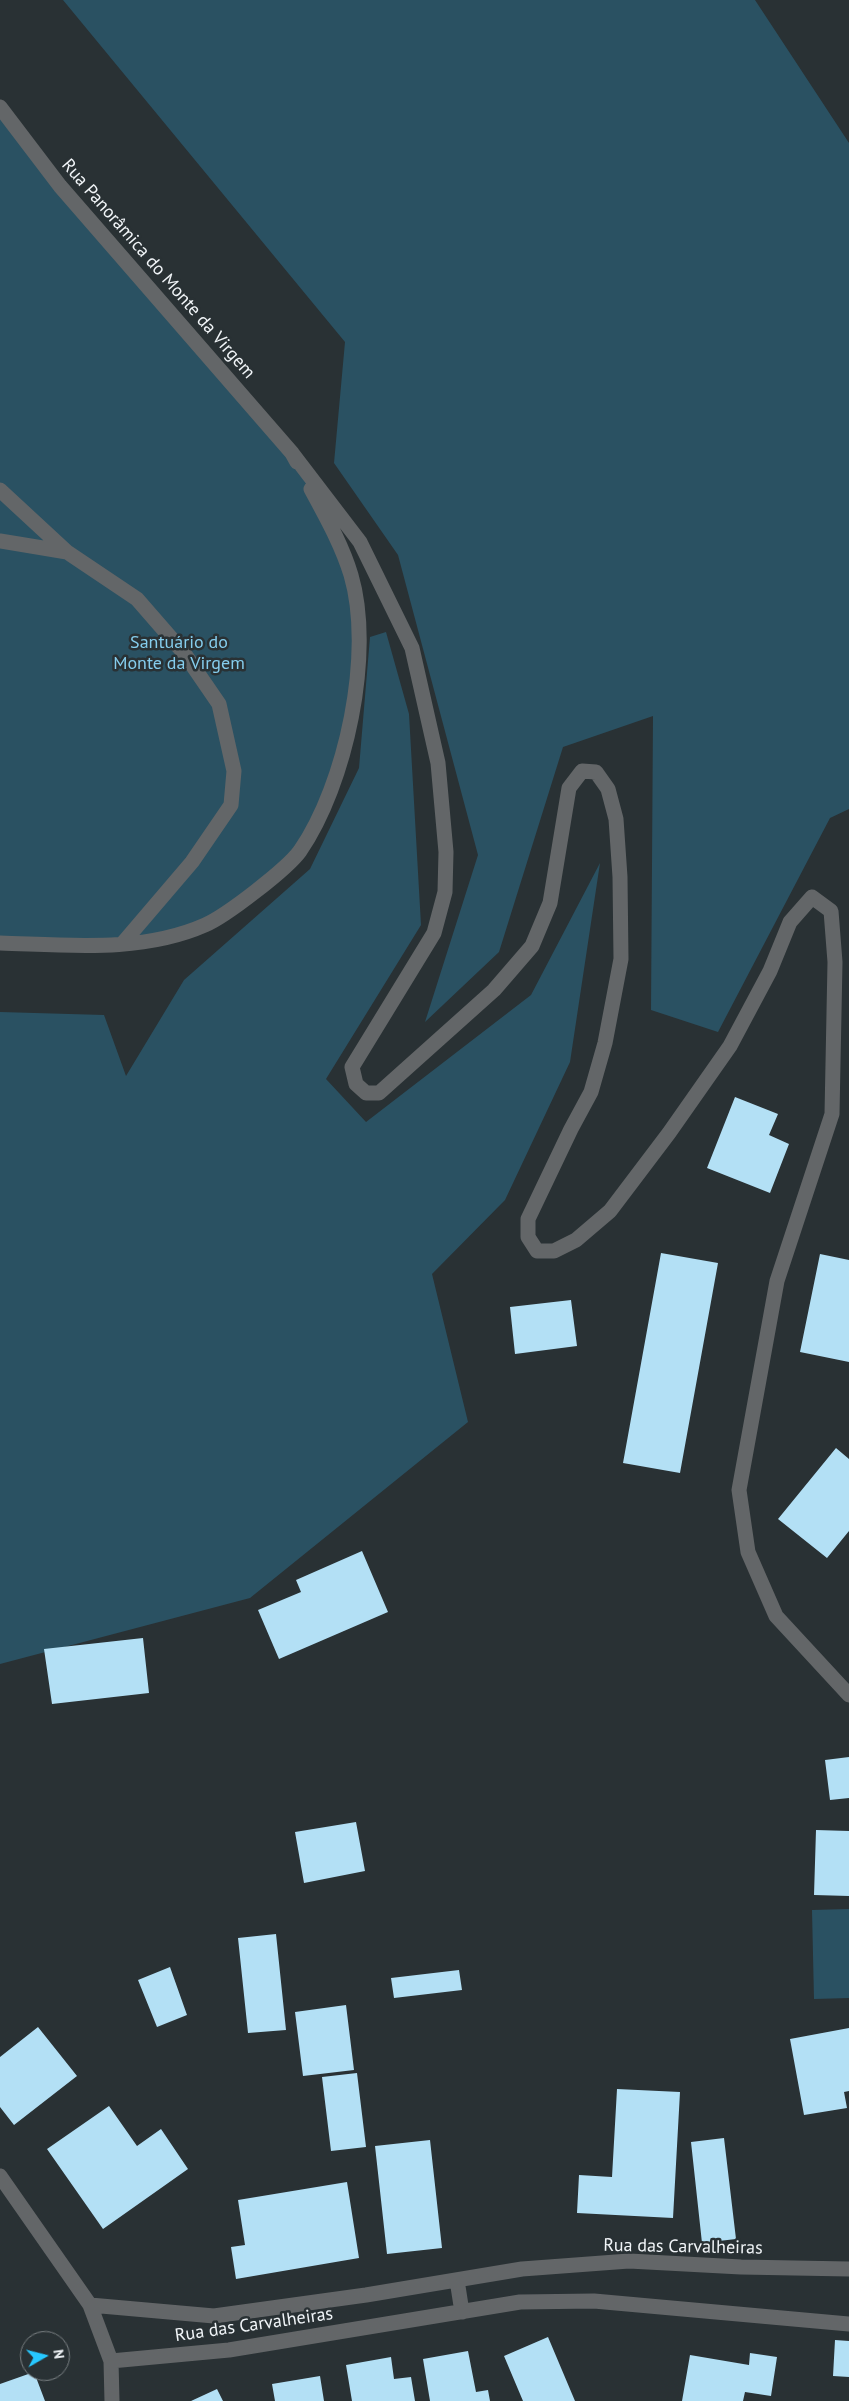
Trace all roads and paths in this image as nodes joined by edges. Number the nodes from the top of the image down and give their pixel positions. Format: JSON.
{"nodes":[{"id":1,"x":0,"y":107,"type":"edge"},
{"id":2,"x":292,"y":453,"type":"junction"},
{"id":3,"x":0,"y":490,"type":"edge"},
{"id":4,"x":0,"y":542,"type":"edge"},
{"id":5,"x":67,"y":552,"type":"junction"},
{"id":6,"x":0,"y":944,"type":"edge"},
{"id":7,"x":122,"y":944,"type":"junction"},
{"id":8,"x":849,"y":1695,"type":"edge"},
{"id":9,"x":0,"y":2176,"type":"edge"},
{"id":10,"x":849,"y":2269,"type":"edge"},
{"id":11,"x":456,"y":2280,"type":"junction"},
{"id":12,"x":90,"y":2305,"type":"junction"},
{"id":13,"x":462,"y":2312,"type":"junction"},
{"id":14,"x":849,"y":2324,"type":"edge"},
{"id":15,"x":111,"y":2361,"type":"junction"},
{"id":16,"x":112,"y":2401,"type":"edge"}],
"edges":[{"from":1,"to":2,"type":"street","name":"Rua Panorâmica do Monte da Virgem"},
{"from":2,"to":7,"type":"street","name":"Rua Panorâmica do Monte da Virgem"},
{"from":2,"to":8,"type":"street","name":"Rua Panorâmica do Monte da Virgem"},
{"from":3,"to":5,"type":"street"},
{"from":4,"to":5,"type":"street"},
{"from":5,"to":7,"type":"street"},
{"from":6,"to":7,"type":"street","name":"Rua Panorâmica do Monte da Virgem"},
{"from":9,"to":12,"type":"street"},
{"from":10,"to":11,"type":"street","name":"Rua das Carvalheiras"},
{"from":11,"to":12,"type":"street","name":"Rua das Carvalheiras"},
{"from":11,"to":13,"type":"street"},
{"from":12,"to":15,"type":"street"},
{"from":13,"to":14,"type":"street","name":"Rua das Carvalheiras"},
{"from":13,"to":15,"type":"street","name":"Rua das Carvalheiras"},
{"from":15,"to":16,"type":"street"}]}
